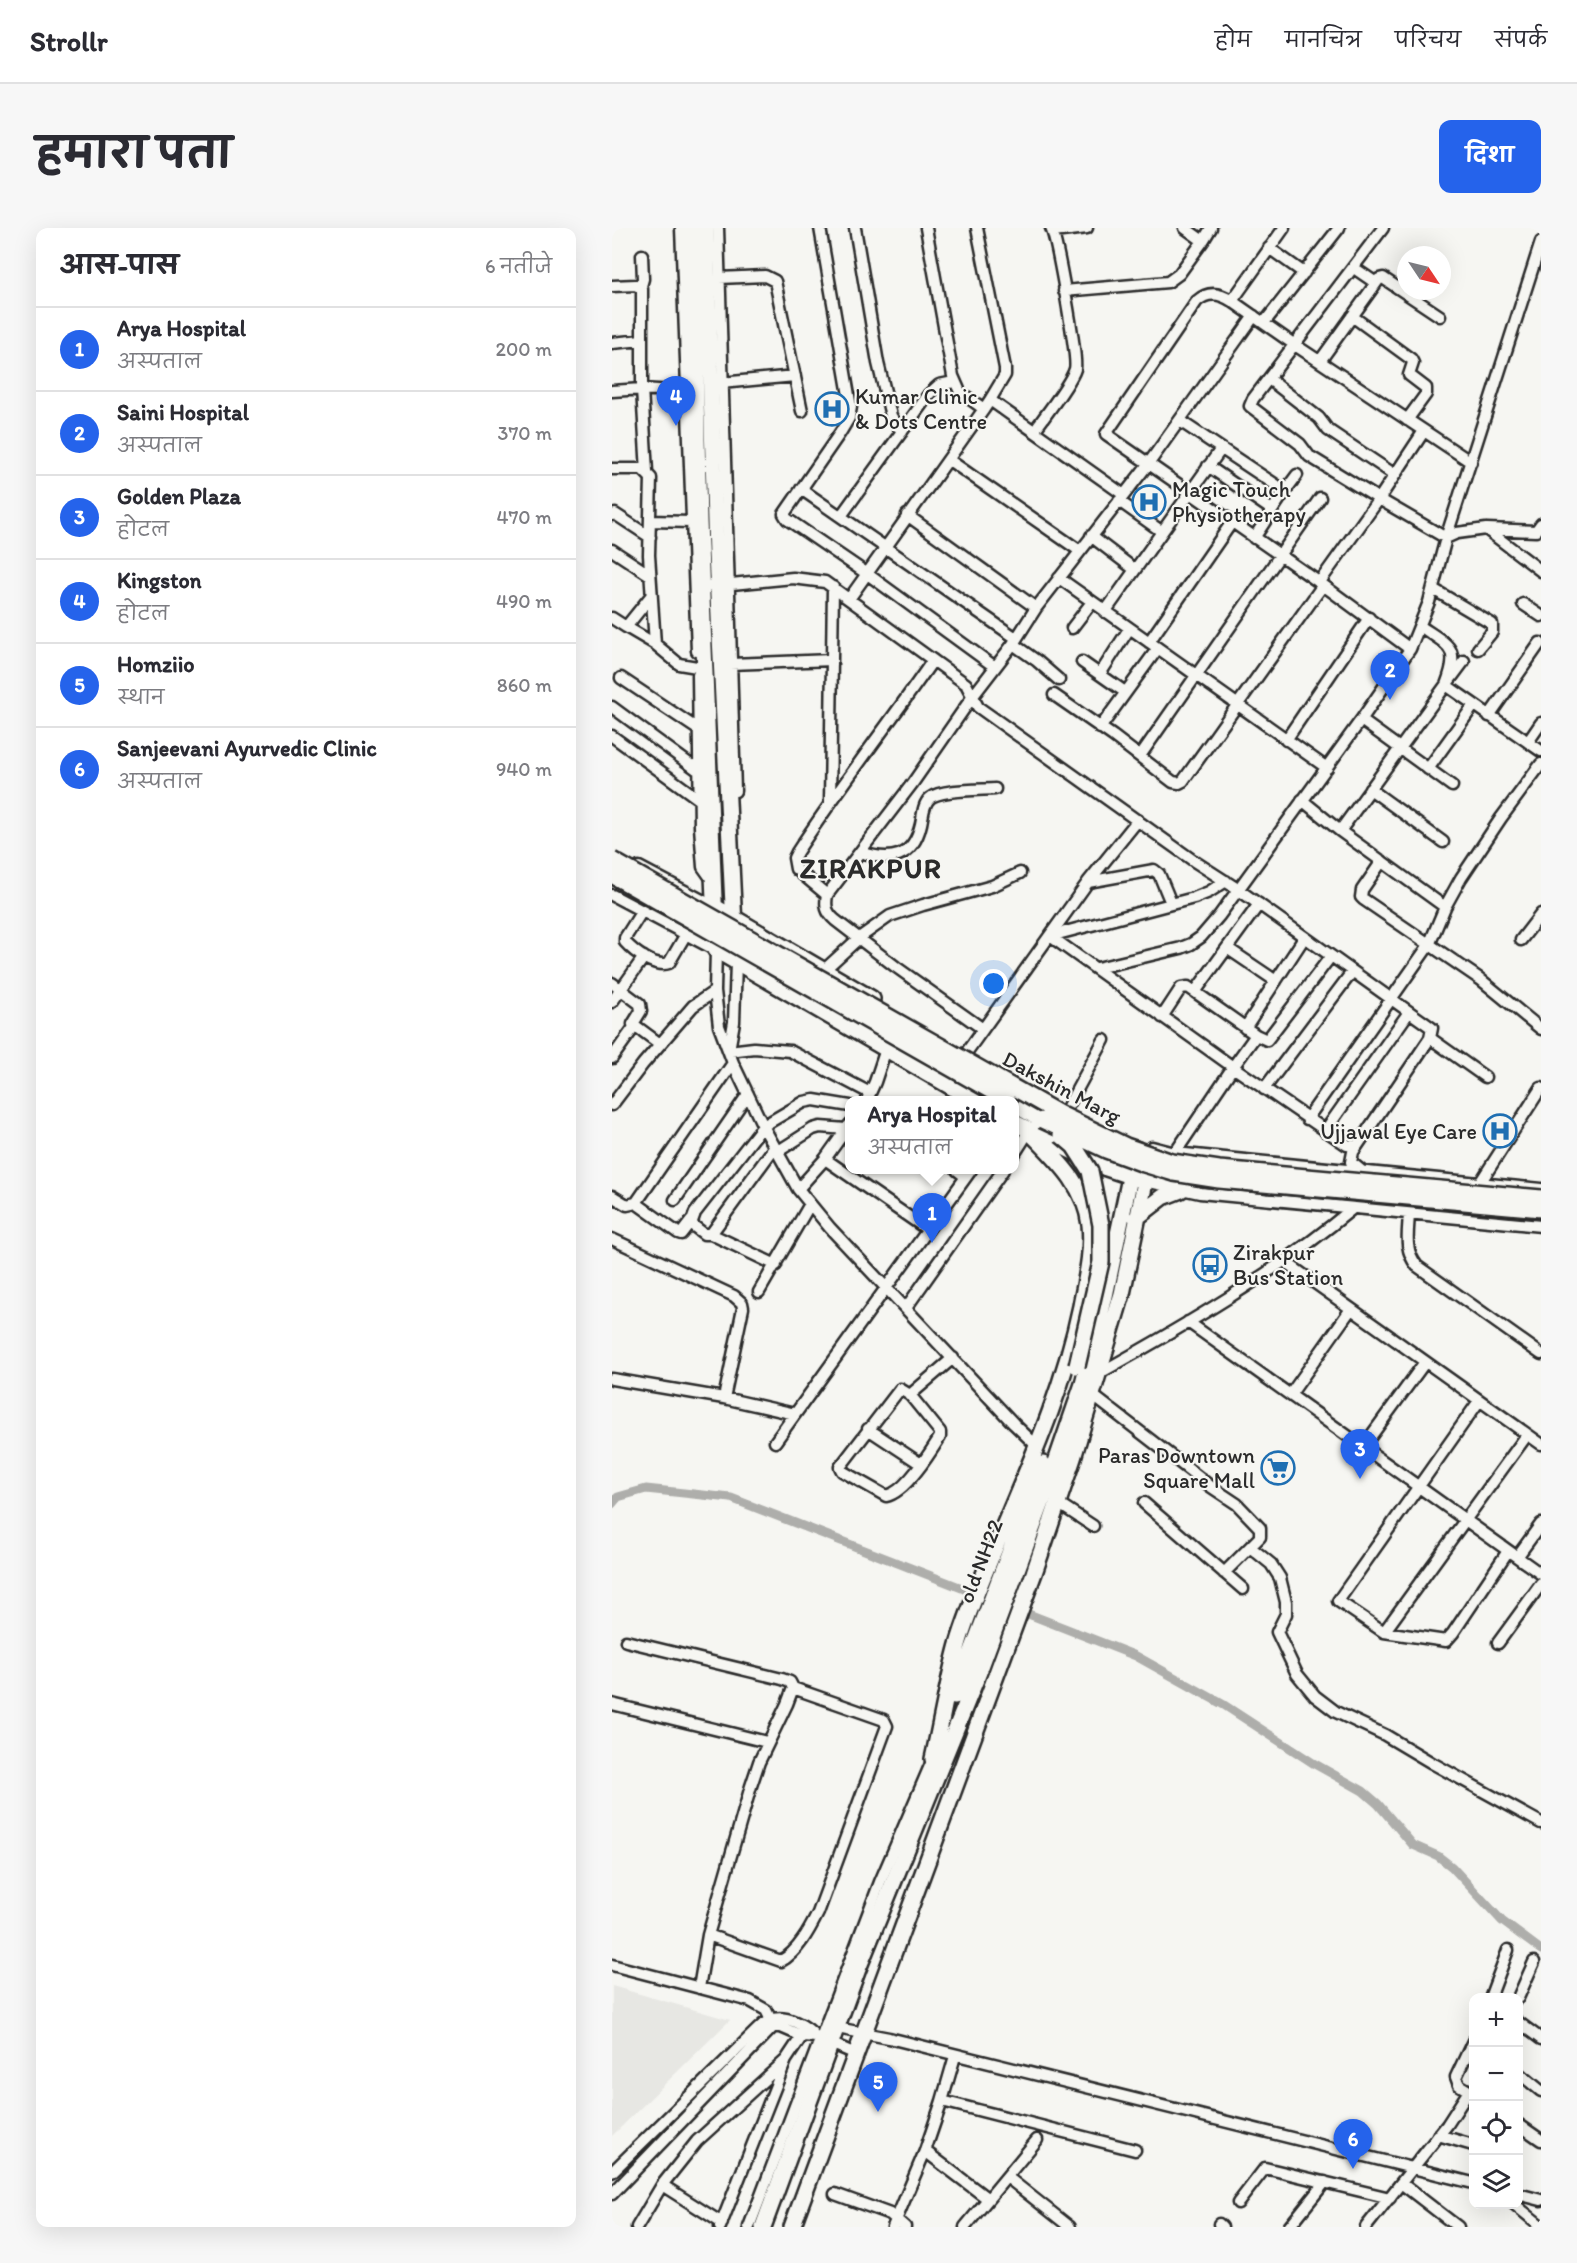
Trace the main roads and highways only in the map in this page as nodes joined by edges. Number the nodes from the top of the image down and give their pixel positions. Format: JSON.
{"nodes":[{"id":1,"x":692,"y":228,"type":"edge"},
{"id":2,"x":706,"y":228,"type":"edge"},
{"id":3,"x":612,"y":860,"type":"edge"},
{"id":4,"x":612,"y":875,"type":"edge"},
{"id":5,"x":715,"y":907,"type":"junction"},
{"id":6,"x":733,"y":912,"type":"junction"},
{"id":7,"x":736,"y":962,"type":"junction"},
{"id":8,"x":966,"y":1096,"type":"edge"},
{"id":9,"x":998,"y":1096,"type":"edge"},
{"id":10,"x":1019,"y":1108,"type":"edge"},
{"id":11,"x":1042,"y":1120,"type":"junction"},
{"id":12,"x":1019,"y":1126,"type":"edge"},
{"id":13,"x":1029,"y":1131,"type":"junction"},
{"id":14,"x":1138,"y":1179,"type":"junction"},
{"id":15,"x":1181,"y":1190,"type":"road end"},
{"id":16,"x":1541,"y":1198,"type":"edge"},
{"id":17,"x":1541,"y":1209,"type":"edge"},
{"id":18,"x":1136,"y":1218,"type":"junction"},
{"id":19,"x":1000,"y":1574,"type":"junction"},
{"id":20,"x":970,"y":1652,"type":"junction"},
{"id":21,"x":935,"y":1766,"type":"junction"},
{"id":22,"x":763,"y":2227,"type":"edge"},
{"id":23,"x":792,"y":2227,"type":"edge"}],
"edges":[{"from":1,"to":5,"type":"highway"},
{"from":2,"to":6,"type":"highway"},
{"from":3,"to":16,"type":"highway","name":"Dakshin Marg","bridge":true},
{"from":4,"to":9,"type":"highway","bridge":true},
{"from":5,"to":6,"type":"highway"},
{"from":5,"to":7,"type":"highway"},
{"from":6,"to":7,"type":"highway"},
{"from":6,"to":14,"type":"highway"},
{"from":7,"to":8,"type":"highway"},
{"from":10,"to":11,"type":"highway"},
{"from":11,"to":17,"type":"highway","name":"Dakshin Marg","bridge":true},
{"from":11,"to":19,"type":"highway","name":"old NH22","bridge":true},
{"from":12,"to":13,"type":"highway"},
{"from":13,"to":14,"type":"highway"},
{"from":13,"to":19,"type":"highway"},
{"from":14,"to":18,"type":"highway"},
{"from":14,"to":19,"type":"highway"},
{"from":15,"to":18,"type":"highway"},
{"from":18,"to":23,"type":"highway"},
{"from":19,"to":20,"type":"highway"},
{"from":19,"to":20,"type":"highway"},
{"from":20,"to":21,"type":"highway"},
{"from":20,"to":21,"type":"highway"},
{"from":21,"to":22,"type":"highway"}]}
